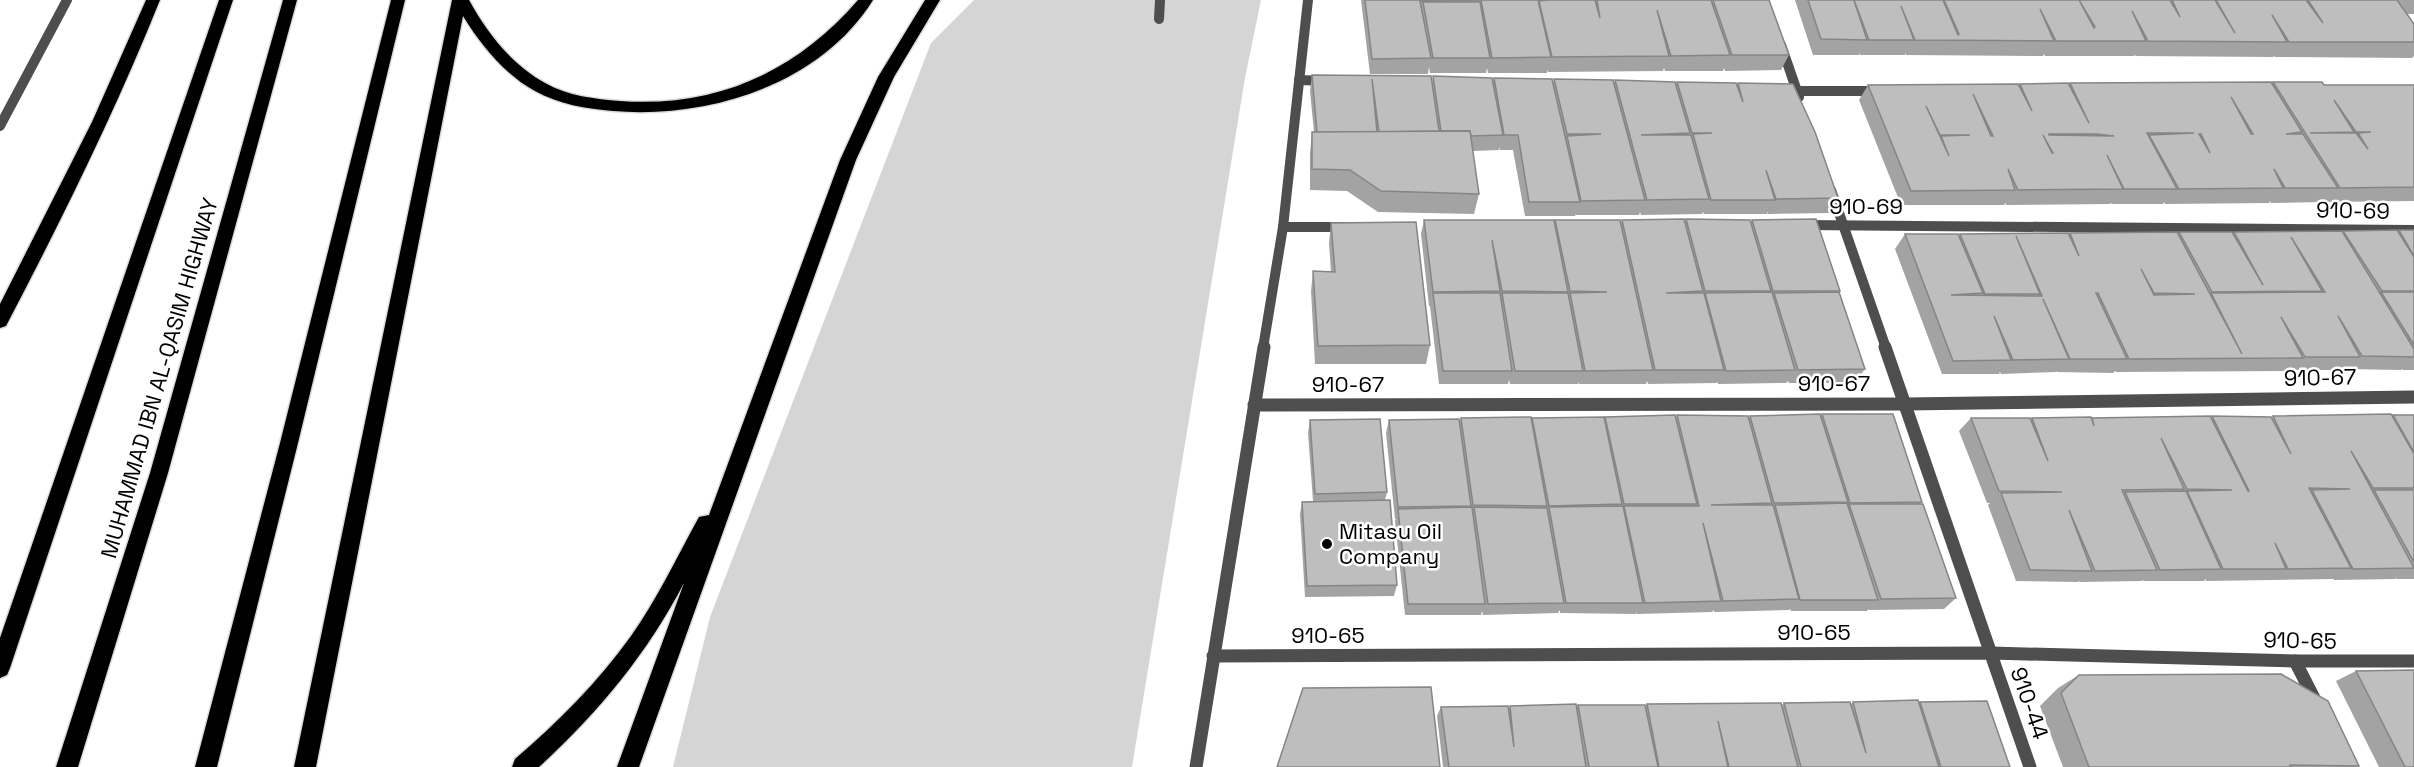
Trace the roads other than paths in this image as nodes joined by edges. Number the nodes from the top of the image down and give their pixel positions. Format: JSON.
{"nodes":[{"id":1,"x":67,"y":0,"type":"edge"},
{"id":2,"x":153,"y":0,"type":"edge"},
{"id":3,"x":226,"y":0,"type":"edge"},
{"id":4,"x":290,"y":0,"type":"edge"},
{"id":5,"x":398,"y":0,"type":"edge"},
{"id":6,"x":460,"y":0,"type":"edge"},
{"id":7,"x":866,"y":0,"type":"edge"},
{"id":8,"x":933,"y":0,"type":"edge"},
{"id":9,"x":1160,"y":0,"type":"edge"},
{"id":10,"x":1308,"y":0,"type":"edge"},
{"id":11,"x":1159,"y":18,"type":"dead end"},
{"id":12,"x":1776,"y":30,"type":"edge"},
{"id":13,"x":1299,"y":80,"type":"junction"},
{"id":14,"x":1334,"y":81,"type":"edge"},
{"id":15,"x":1773,"y":90,"type":"edge"},
{"id":16,"x":1797,"y":91,"type":"junction"},
{"id":17,"x":1892,"y":91,"type":"edge"},
{"id":18,"x":1805,"y":113,"type":"edge"},
{"id":19,"x":0,"y":126,"type":"edge"},
{"id":20,"x":1828,"y":180,"type":"edge"},
{"id":21,"x":1795,"y":225,"type":"edge"},
{"id":22,"x":1843,"y":225,"type":"junction"},
{"id":23,"x":1283,"y":227,"type":"junction"},
{"id":24,"x":1354,"y":227,"type":"edge"},
{"id":25,"x":2414,"y":230,"type":"edge"},
{"id":26,"x":0,"y":321,"type":"edge"},
{"id":27,"x":2414,"y":397,"type":"edge"},
{"id":28,"x":1905,"y":404,"type":"junction"},
{"id":29,"x":1254,"y":405,"type":"junction"},
{"id":30,"x":731,"y":479,"type":"junction"},
{"id":31,"x":1991,"y":653,"type":"junction"},
{"id":32,"x":1213,"y":656,"type":"junction"},
{"id":33,"x":2295,"y":661,"type":"junction"},
{"id":34,"x":2414,"y":662,"type":"edge"},
{"id":35,"x":0,"y":668,"type":"edge"},
{"id":36,"x":2322,"y":714,"type":"edge"},
{"id":37,"x":67,"y":767,"type":"edge"},
{"id":38,"x":206,"y":767,"type":"edge"},
{"id":39,"x":305,"y":767,"type":"edge"},
{"id":40,"x":523,"y":767,"type":"edge"},
{"id":41,"x":628,"y":767,"type":"edge"},
{"id":42,"x":1196,"y":767,"type":"edge"},
{"id":43,"x":2030,"y":767,"type":"edge"}],
"edges":[{"from":1,"to":19,"type":"street"},
{"from":2,"to":26,"type":"highway"},
{"from":3,"to":35,"type":"highway"},
{"from":4,"to":37,"type":"highway","name":"MUHAMMAD IBN AL-QASIM HIGHWAY"},
{"from":5,"to":38,"type":"highway"},
{"from":6,"to":7,"type":"highway"},
{"from":6,"to":39,"type":"highway"},
{"from":8,"to":30,"type":"highway"},
{"from":9,"to":11,"type":"street"},
{"from":10,"to":13,"type":"street"},
{"from":12,"to":16,"type":"street"},
{"from":13,"to":14,"type":"street"},
{"from":13,"to":23,"type":"street"},
{"from":15,"to":16,"type":"street"},
{"from":16,"to":17,"type":"street"},
{"from":16,"to":18,"type":"street"},
{"from":20,"to":22,"type":"street","name":"910-44"},
{"from":21,"to":22,"type":"street","name":"910-69"},
{"from":22,"to":25,"type":"street","name":"910-69"},
{"from":22,"to":28,"type":"street","name":"910-44"},
{"from":23,"to":24,"type":"street"},
{"from":23,"to":29,"type":"street"},
{"from":27,"to":28,"type":"street","name":"910-67"},
{"from":28,"to":29,"type":"street","name":"910-67"},
{"from":28,"to":31,"type":"street","name":"910-44"},
{"from":29,"to":32,"type":"street"},
{"from":30,"to":40,"type":"highway"},
{"from":30,"to":41,"type":"highway"},
{"from":31,"to":32,"type":"street","name":"910-65"},
{"from":31,"to":33,"type":"street","name":"910-65"},
{"from":31,"to":43,"type":"street","name":"910-44"},
{"from":32,"to":42,"type":"street"},
{"from":33,"to":34,"type":"street","name":"910-65"},
{"from":33,"to":36,"type":"street"}]}
